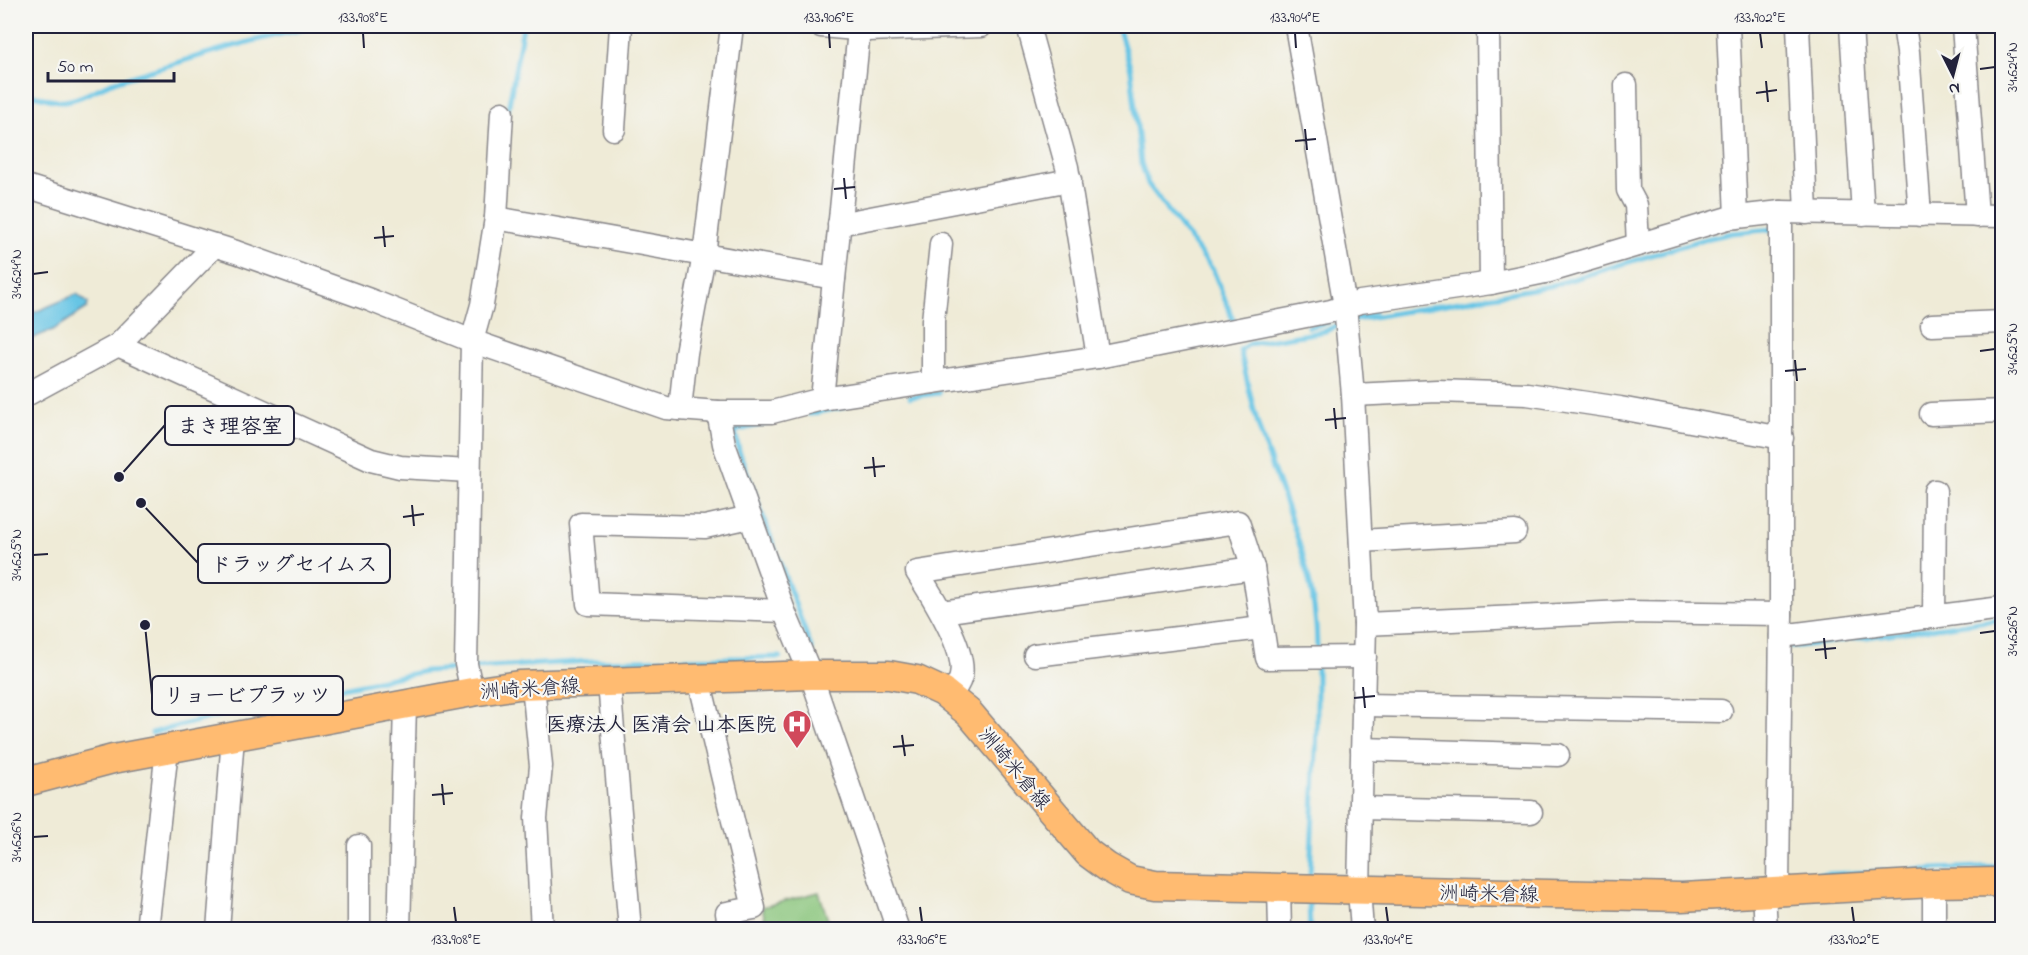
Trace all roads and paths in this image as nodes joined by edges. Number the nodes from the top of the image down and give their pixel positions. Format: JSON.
{"nodes":[{"id":1,"x":621,"y":26,"type":"edge"},
{"id":2,"x":732,"y":26,"type":"edge"},
{"id":3,"x":825,"y":26,"type":"edge"},
{"id":4,"x":981,"y":26,"type":"edge"},
{"id":5,"x":1296,"y":26,"type":"edge"},
{"id":6,"x":1488,"y":26,"type":"edge"},
{"id":7,"x":1728,"y":26,"type":"edge"},
{"id":8,"x":1798,"y":26,"type":"edge"},
{"id":9,"x":1851,"y":26,"type":"edge"},
{"id":10,"x":1904,"y":26,"type":"edge"},
{"id":11,"x":1963,"y":26,"type":"edge"},
{"id":12,"x":1029,"y":28,"type":"edge"},
{"id":13,"x":858,"y":34,"type":"junction"},
{"id":14,"x":1626,"y":85,"type":"dead end"},
{"id":15,"x":501,"y":113,"type":"dead end"},
{"id":16,"x":614,"y":129,"type":"dead end"},
{"id":17,"x":1070,"y":180,"type":"junction"},
{"id":18,"x":26,"y":186,"type":"edge"},
{"id":19,"x":1806,"y":213,"type":"junction"},
{"id":20,"x":1863,"y":214,"type":"junction"},
{"id":21,"x":1920,"y":215,"type":"junction"},
{"id":22,"x":1977,"y":216,"type":"junction"},
{"id":23,"x":2002,"y":216,"type":"edge"},
{"id":24,"x":1736,"y":217,"type":"junction"},
{"id":25,"x":496,"y":218,"type":"junction"},
{"id":26,"x":1781,"y":222,"type":"junction"},
{"id":27,"x":839,"y":224,"type":"junction"},
{"id":28,"x":941,"y":244,"type":"dead end"},
{"id":29,"x":215,"y":245,"type":"junction"},
{"id":30,"x":1638,"y":245,"type":"junction"},
{"id":31,"x":704,"y":255,"type":"junction"},
{"id":32,"x":834,"y":278,"type":"junction"},
{"id":33,"x":1491,"y":283,"type":"junction"},
{"id":34,"x":1346,"y":314,"type":"junction"},
{"id":35,"x":2002,"y":322,"type":"edge"},
{"id":36,"x":1932,"y":325,"type":"dead end"},
{"id":37,"x":472,"y":341,"type":"junction"},
{"id":38,"x":118,"y":345,"type":"junction"},
{"id":39,"x":1098,"y":357,"type":"junction"},
{"id":40,"x":933,"y":382,"type":"junction"},
{"id":41,"x":26,"y":395,"type":"edge"},
{"id":42,"x":1353,"y":395,"type":"junction"},
{"id":43,"x":822,"y":399,"type":"junction"},
{"id":44,"x":680,"y":409,"type":"junction"},
{"id":45,"x":2002,"y":411,"type":"edge"},
{"id":46,"x":718,"y":412,"type":"junction"},
{"id":47,"x":1931,"y":414,"type":"dead end"},
{"id":48,"x":1782,"y":438,"type":"junction"},
{"id":49,"x":469,"y":471,"type":"junction"},
{"id":50,"x":1935,"y":491,"type":"dead end"},
{"id":51,"x":750,"y":517,"type":"junction"},
{"id":52,"x":1515,"y":532,"type":"dead end"},
{"id":53,"x":1361,"y":541,"type":"junction"},
{"id":54,"x":1252,"y":568,"type":"junction"},
{"id":55,"x":2002,"y":608,"type":"edge"},
{"id":56,"x":784,"y":611,"type":"junction"},
{"id":57,"x":942,"y":612,"type":"junction"},
{"id":58,"x":1934,"y":617,"type":"junction"},
{"id":59,"x":1365,"y":624,"type":"junction"},
{"id":60,"x":1781,"y":625,"type":"junction"},
{"id":61,"x":1262,"y":628,"type":"junction"},
{"id":62,"x":1035,"y":655,"type":"dead end"},
{"id":63,"x":1365,"y":657,"type":"junction"},
{"id":64,"x":807,"y":665,"type":"junction"},
{"id":65,"x":468,"y":676,"type":"junction"},
{"id":66,"x":699,"y":679,"type":"junction"},
{"id":67,"x":609,"y":683,"type":"junction"},
{"id":68,"x":533,"y":685,"type":"junction"},
{"id":69,"x":950,"y":697,"type":"junction"},
{"id":70,"x":405,"y":705,"type":"junction"},
{"id":71,"x":1363,"y":705,"type":"junction"},
{"id":72,"x":1721,"y":711,"type":"dead end"},
{"id":73,"x":233,"y":737,"type":"junction"},
{"id":74,"x":167,"y":749,"type":"junction"},
{"id":75,"x":1362,"y":749,"type":"junction"},
{"id":76,"x":1558,"y":755,"type":"dead end"},
{"id":77,"x":26,"y":782,"type":"edge"},
{"id":78,"x":1361,"y":808,"type":"junction"},
{"id":79,"x":1531,"y":812,"type":"dead end"},
{"id":80,"x":359,"y":846,"type":"dead end"},
{"id":81,"x":2002,"y":882,"type":"edge"},
{"id":82,"x":1934,"y":884,"type":"junction"},
{"id":83,"x":1279,"y":889,"type":"junction"},
{"id":84,"x":1359,"y":890,"type":"junction"},
{"id":85,"x":1771,"y":892,"type":"junction"},
{"id":86,"x":147,"y":930,"type":"edge"},
{"id":87,"x":218,"y":930,"type":"edge"},
{"id":88,"x":359,"y":930,"type":"edge"},
{"id":89,"x":399,"y":930,"type":"edge"},
{"id":90,"x":542,"y":930,"type":"edge"},
{"id":91,"x":630,"y":930,"type":"edge"},
{"id":92,"x":730,"y":930,"type":"edge"},
{"id":93,"x":898,"y":930,"type":"edge"},
{"id":94,"x":1280,"y":930,"type":"edge"},
{"id":95,"x":1362,"y":930,"type":"edge"},
{"id":96,"x":1766,"y":930,"type":"edge"},
{"id":97,"x":1934,"y":930,"type":"edge"}],
"edges":[{"from":1,"to":16,"type":"street"},
{"from":2,"to":31,"type":"street"},
{"from":3,"to":13,"type":"street"},
{"from":4,"to":13,"type":"street"},
{"from":5,"to":34,"type":"street"},
{"from":6,"to":33,"type":"street"},
{"from":7,"to":24,"type":"street"},
{"from":8,"to":19,"type":"street"},
{"from":9,"to":20,"type":"street"},
{"from":10,"to":21,"type":"street"},
{"from":11,"to":22,"type":"street"},
{"from":12,"to":17,"type":"street"},
{"from":13,"to":27,"type":"street"},
{"from":14,"to":30,"type":"street"},
{"from":15,"to":25,"type":"street"},
{"from":17,"to":27,"type":"street"},
{"from":17,"to":39,"type":"street"},
{"from":18,"to":29,"type":"street"},
{"from":19,"to":20,"type":"street"},
{"from":19,"to":26,"type":"street"},
{"from":20,"to":21,"type":"street"},
{"from":21,"to":22,"type":"street"},
{"from":22,"to":23,"type":"street"},
{"from":24,"to":26,"type":"street"},
{"from":24,"to":30,"type":"street"},
{"from":25,"to":31,"type":"street"},
{"from":25,"to":37,"type":"street"},
{"from":26,"to":48,"type":"street"},
{"from":27,"to":32,"type":"street"},
{"from":28,"to":40,"type":"street"},
{"from":29,"to":37,"type":"street"},
{"from":29,"to":38,"type":"street"},
{"from":30,"to":33,"type":"street"},
{"from":31,"to":32,"type":"street"},
{"from":31,"to":44,"type":"street"},
{"from":32,"to":43,"type":"street"},
{"from":33,"to":34,"type":"street"},
{"from":34,"to":39,"type":"street"},
{"from":34,"to":42,"type":"street"},
{"from":35,"to":36,"type":"street"},
{"from":37,"to":44,"type":"street"},
{"from":37,"to":49,"type":"street"},
{"from":38,"to":41,"type":"street"},
{"from":38,"to":49,"type":"street"},
{"from":39,"to":40,"type":"street"},
{"from":40,"to":43,"type":"street"},
{"from":42,"to":48,"type":"street"},
{"from":42,"to":53,"type":"street"},
{"from":43,"to":46,"type":"street"},
{"from":44,"to":46,"type":"street"},
{"from":45,"to":47,"type":"street"},
{"from":46,"to":51,"type":"street"},
{"from":48,"to":60,"type":"street"},
{"from":49,"to":65,"type":"street"},
{"from":50,"to":58,"type":"street"},
{"from":51,"to":56,"type":"street"},
{"from":51,"to":56,"type":"street"},
{"from":52,"to":53,"type":"street"},
{"from":53,"to":59,"type":"street"},
{"from":54,"to":57,"type":"street"},
{"from":54,"to":57,"type":"street"},
{"from":54,"to":61,"type":"street"},
{"from":55,"to":58,"type":"street"},
{"from":56,"to":64,"type":"street"},
{"from":57,"to":69,"type":"street"},
{"from":58,"to":60,"type":"street"},
{"from":59,"to":60,"type":"street"},
{"from":59,"to":63,"type":"street"},
{"from":60,"to":85,"type":"street"},
{"from":61,"to":62,"type":"street"},
{"from":61,"to":63,"type":"street"},
{"from":63,"to":71,"type":"street"},
{"from":64,"to":66,"type":"main road","name":"洲崎米倉線"},
{"from":64,"to":69,"type":"main road","name":"洲崎米倉線"},
{"from":64,"to":93,"type":"street"},
{"from":65,"to":68,"type":"main road","name":"洲崎米倉線"},
{"from":65,"to":70,"type":"main road","name":"洲崎米倉線"},
{"from":66,"to":67,"type":"main road","name":"洲崎米倉線"},
{"from":66,"to":92,"type":"street"},
{"from":67,"to":68,"type":"main road","name":"洲崎米倉線"},
{"from":67,"to":91,"type":"street"},
{"from":68,"to":90,"type":"street"},
{"from":69,"to":83,"type":"main road","name":"洲崎米倉線"},
{"from":70,"to":73,"type":"main road","name":"洲崎米倉線"},
{"from":70,"to":89,"type":"street"},
{"from":71,"to":72,"type":"street"},
{"from":71,"to":75,"type":"street"},
{"from":73,"to":74,"type":"main road","name":"洲崎米倉線"},
{"from":73,"to":87,"type":"street"},
{"from":74,"to":77,"type":"main road","name":"洲崎米倉線"},
{"from":74,"to":86,"type":"street"},
{"from":75,"to":76,"type":"street"},
{"from":75,"to":78,"type":"street"},
{"from":78,"to":79,"type":"street"},
{"from":78,"to":84,"type":"street"},
{"from":80,"to":88,"type":"street"},
{"from":81,"to":82,"type":"main road","name":"洲崎米倉線"},
{"from":82,"to":85,"type":"main road","name":"洲崎米倉線"},
{"from":82,"to":97,"type":"street"},
{"from":83,"to":84,"type":"main road","name":"洲崎米倉線"},
{"from":83,"to":94,"type":"street"},
{"from":84,"to":85,"type":"main road","name":"洲崎米倉線"},
{"from":84,"to":95,"type":"street"},
{"from":85,"to":96,"type":"street"}]}
